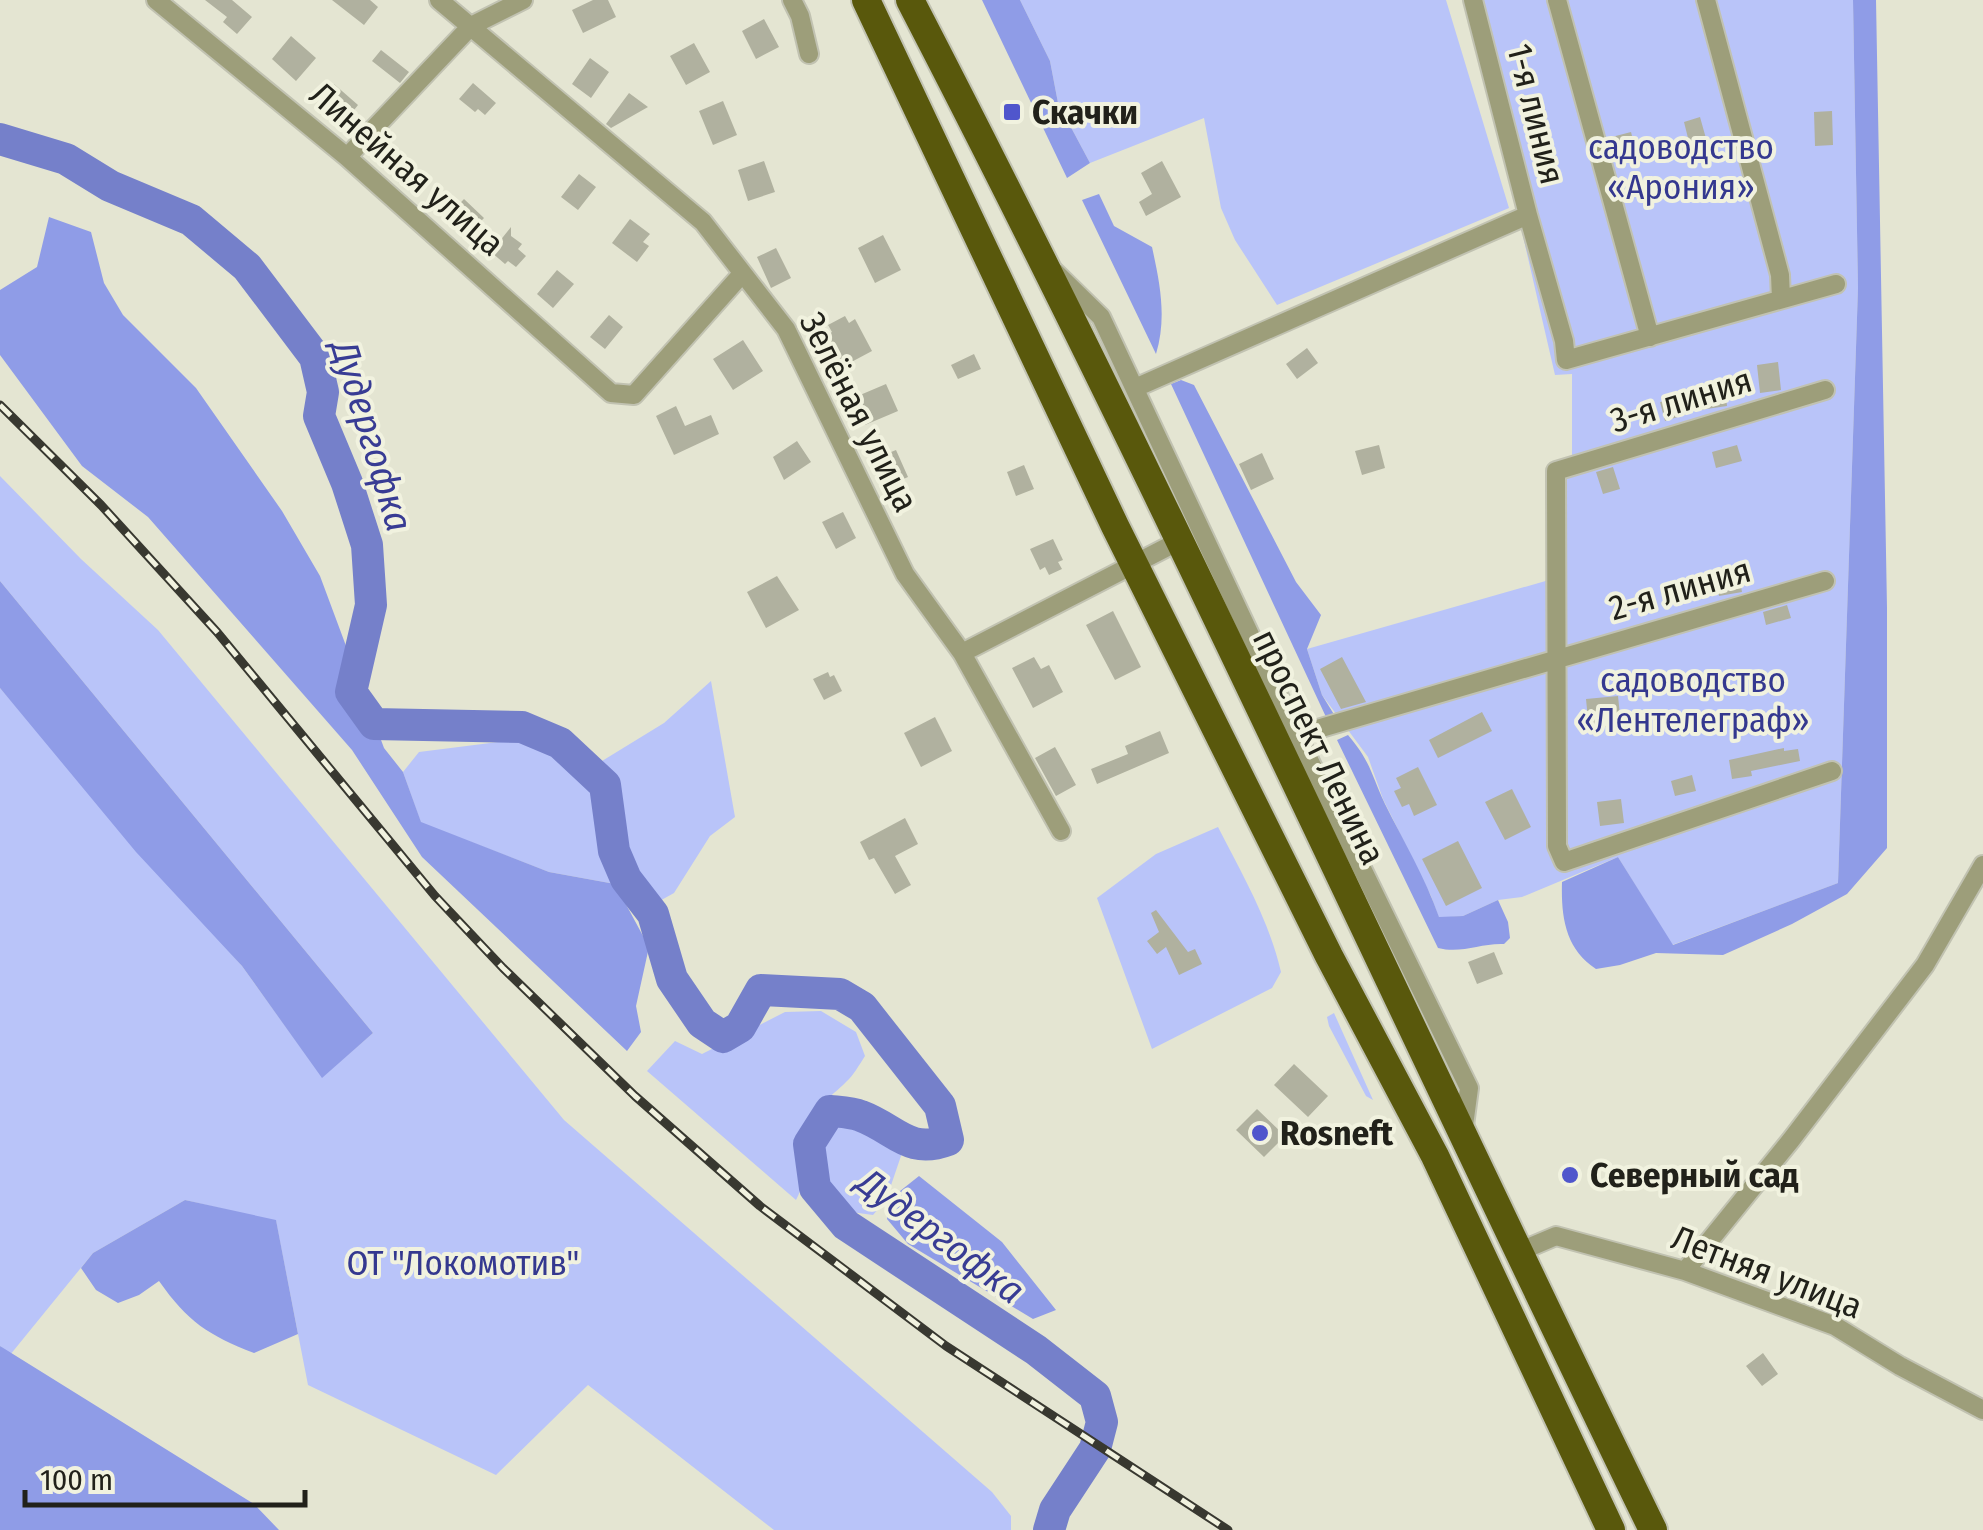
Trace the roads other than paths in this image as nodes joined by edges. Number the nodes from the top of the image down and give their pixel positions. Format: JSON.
{"nodes":[{"id":1,"x":156,"y":0,"type":"edge"},
{"id":2,"x":439,"y":0,"type":"edge"},
{"id":3,"x":522,"y":0,"type":"edge"},
{"id":4,"x":792,"y":0,"type":"edge"},
{"id":5,"x":866,"y":0,"type":"edge"},
{"id":6,"x":910,"y":0,"type":"edge"},
{"id":7,"x":1473,"y":0,"type":"edge"},
{"id":8,"x":1557,"y":0,"type":"edge"},
{"id":9,"x":1706,"y":0,"type":"edge"},
{"id":10,"x":471,"y":26,"type":"junction"},
{"id":11,"x":809,"y":54,"type":"dead end"},
{"id":12,"x":347,"y":157,"type":"junction"},
{"id":13,"x":1528,"y":215,"type":"junction"},
{"id":14,"x":1045,"y":262,"type":"junction"},
{"id":15,"x":741,"y":275,"type":"junction"},
{"id":16,"x":1836,"y":284,"type":"dead end"},
{"id":17,"x":1781,"y":300,"type":"junction"},
{"id":18,"x":1650,"y":336,"type":"junction"},
{"id":19,"x":1135,"y":388,"type":"junction"},
{"id":20,"x":1825,"y":390,"type":"dead end"},
{"id":21,"x":1179,"y":541,"type":"junction"},
{"id":22,"x":1132,"y":563,"type":"junction"},
{"id":23,"x":1825,"y":581,"type":"dead end"},
{"id":24,"x":962,"y":653,"type":"junction"},
{"id":25,"x":1554,"y":660,"type":"junction"},
{"id":26,"x":1297,"y":734,"type":"junction"},
{"id":27,"x":1832,"y":771,"type":"dead end"},
{"id":28,"x":1061,"y":830,"type":"dead end"},
{"id":29,"x":1983,"y":865,"type":"edge"},
{"id":30,"x":1462,"y":1138,"type":"junction"},
{"id":31,"x":1516,"y":1252,"type":"junction"},
{"id":32,"x":1685,"y":1271,"type":"junction"},
{"id":33,"x":1983,"y":1410,"type":"edge"},
{"id":34,"x":1611,"y":1530,"type":"edge"},
{"id":35,"x":1653,"y":1530,"type":"edge"}],
"edges":[{"from":1,"to":12,"type":"street","name":"Линейная улица"},
{"from":2,"to":10,"type":"street","name":"Зелёная улица"},
{"from":3,"to":10,"type":"street"},
{"from":4,"to":11,"type":"street"},
{"from":5,"to":22,"type":"highway"},
{"from":6,"to":14,"type":"highway","name":"проспект Ленина"},
{"from":7,"to":13,"type":"street","name":"1-я линия"},
{"from":8,"to":18,"type":"street"},
{"from":9,"to":17,"type":"street"},
{"from":10,"to":12,"type":"street"},
{"from":10,"to":15,"type":"street","name":"Зелёная улица"},
{"from":12,"to":15,"type":"street","name":"Линейная улица"},
{"from":13,"to":18,"type":"street","name":"1-я линия"},
{"from":13,"to":19,"type":"street"},
{"from":14,"to":19,"type":"street"},
{"from":14,"to":21,"type":"highway","name":"проспект Ленина"},
{"from":15,"to":24,"type":"street","name":"Зелёная улица"},
{"from":16,"to":17,"type":"street"},
{"from":17,"to":18,"type":"street"},
{"from":19,"to":26,"type":"street"},
{"from":20,"to":25,"type":"street","name":"3-я линия"},
{"from":21,"to":22,"type":"street"},
{"from":21,"to":30,"type":"highway","name":"проспект Ленина"},
{"from":22,"to":24,"type":"street"},
{"from":22,"to":34,"type":"highway"},
{"from":23,"to":25,"type":"street","name":"2-я линия"},
{"from":24,"to":28,"type":"street","name":"Зелёная улица"},
{"from":25,"to":26,"type":"street","name":"2-я линия"},
{"from":25,"to":27,"type":"street"},
{"from":26,"to":30,"type":"street"},
{"from":29,"to":32,"type":"street"},
{"from":30,"to":31,"type":"highway","name":"проспект Ленина"},
{"from":31,"to":32,"type":"street","name":"Летняя улица"},
{"from":31,"to":35,"type":"highway","name":"проспект Ленина"},
{"from":32,"to":33,"type":"street","name":"Летняя улица"}]}
